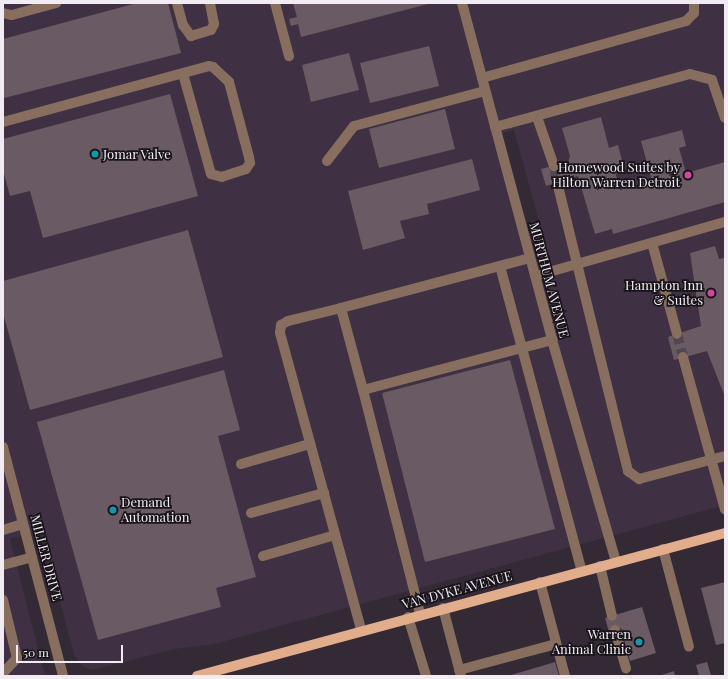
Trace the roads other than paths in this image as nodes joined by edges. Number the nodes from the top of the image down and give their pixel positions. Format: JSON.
{"nodes":[{"id":1,"x":56,"y":3,"type":"edge"},
{"id":2,"x":177,"y":3,"type":"edge"},
{"id":3,"x":210,"y":3,"type":"edge"},
{"id":4,"x":274,"y":3,"type":"edge"},
{"id":5,"x":462,"y":3,"type":"edge"},
{"id":6,"x":694,"y":3,"type":"edge"},
{"id":7,"x":3,"y":14,"type":"edge"},
{"id":8,"x":289,"y":56,"type":"dead end"},
{"id":9,"x":183,"y":74,"type":"junction"},
{"id":10,"x":482,"y":78,"type":"junction"},
{"id":11,"x":485,"y":91,"type":"junction"},
{"id":12,"x":537,"y":117,"type":"junction"},
{"id":13,"x":725,"y":118,"type":"edge"},
{"id":14,"x":3,"y":122,"type":"edge"},
{"id":15,"x":495,"y":127,"type":"junction"},
{"id":16,"x":327,"y":161,"type":"dead end"},
{"id":17,"x":554,"y":166,"type":"tunnel mouth"},
{"id":18,"x":557,"y":182,"type":"tunnel mouth"},
{"id":19,"x":725,"y":222,"type":"edge"},
{"id":20,"x":652,"y":243,"type":"junction"},
{"id":21,"x":530,"y":258,"type":"junction"},
{"id":22,"x":576,"y":265,"type":"junction"},
{"id":23,"x":500,"y":266,"type":"junction"},
{"id":24,"x":535,"y":276,"type":"junction"},
{"id":25,"x":341,"y":308,"type":"junction"},
{"id":26,"x":677,"y":334,"type":"tunnel mouth"},
{"id":27,"x":552,"y":340,"type":"junction"},
{"id":28,"x":522,"y":348,"type":"junction"},
{"id":29,"x":683,"y":357,"type":"tunnel mouth"},
{"id":30,"x":362,"y":390,"type":"junction"},
{"id":31,"x":310,"y":444,"type":"junction"},
{"id":32,"x":3,"y":447,"type":"edge"},
{"id":33,"x":725,"y":456,"type":"edge"},
{"id":34,"x":711,"y":460,"type":"junction"},
{"id":35,"x":241,"y":464,"type":"dead end"},
{"id":36,"x":324,"y":493,"type":"junction"},
{"id":37,"x":725,"y":509,"type":"edge"},
{"id":38,"x":251,"y":513,"type":"dead end"},
{"id":39,"x":23,"y":524,"type":"junction"},
{"id":40,"x":3,"y":530,"type":"edge"},
{"id":41,"x":725,"y":533,"type":"edge"},
{"id":42,"x":335,"y":535,"type":"junction"},
{"id":43,"x":663,"y":549,"type":"junction"},
{"id":44,"x":263,"y":556,"type":"dead end"},
{"id":45,"x":32,"y":557,"type":"junction"},
{"id":46,"x":616,"y":562,"type":"junction"},
{"id":47,"x":3,"y":565,"type":"edge"},
{"id":48,"x":600,"y":566,"type":"junction"},
{"id":49,"x":582,"y":571,"type":"junction"},
{"id":50,"x":540,"y":582,"type":"junction"},
{"id":51,"x":3,"y":600,"type":"edge"},
{"id":52,"x":442,"y":608,"type":"junction"},
{"id":53,"x":420,"y":614,"type":"junction"},
{"id":54,"x":612,"y":616,"type":"dead end"},
{"id":55,"x":408,"y":617,"type":"junction"},
{"id":56,"x":361,"y":630,"type":"junction"},
{"id":57,"x":615,"y":630,"type":"dead end"},
{"id":58,"x":556,"y":644,"type":"junction"},
{"id":59,"x":690,"y":647,"type":"dead end"},
{"id":60,"x":626,"y":668,"type":"dead end"},
{"id":61,"x":3,"y":673,"type":"edge"},
{"id":62,"x":460,"y":673,"type":"edge"},
{"id":63,"x":203,"y":675,"type":"edge"},
{"id":64,"x":63,"y":676,"type":"edge"},
{"id":65,"x":426,"y":676,"type":"edge"},
{"id":66,"x":565,"y":676,"type":"edge"}],
"edges":[{"from":1,"to":7,"type":"street"},
{"from":2,"to":3,"type":"street"},
{"from":4,"to":8,"type":"street"},
{"from":5,"to":10,"type":"street","name":"MURTHUM AVENUE"},
{"from":6,"to":10,"type":"street"},
{"from":9,"to":9,"type":"street"},
{"from":9,"to":14,"type":"street"},
{"from":10,"to":11,"type":"street","name":"MURTHUM AVENUE"},
{"from":11,"to":15,"type":"street","name":"MURTHUM AVENUE"},
{"from":11,"to":16,"type":"street"},
{"from":12,"to":13,"type":"street"},
{"from":12,"to":15,"type":"street"},
{"from":12,"to":17,"type":"street"},
{"from":15,"to":21,"type":"street","name":"MURTHUM AVENUE"},
{"from":18,"to":22,"type":"street"},
{"from":19,"to":20,"type":"street"},
{"from":20,"to":22,"type":"street"},
{"from":20,"to":26,"type":"street"},
{"from":21,"to":23,"type":"street"},
{"from":21,"to":24,"type":"street","name":"MURTHUM AVENUE"},
{"from":22,"to":24,"type":"street"},
{"from":22,"to":34,"type":"street"},
{"from":23,"to":25,"type":"street"},
{"from":23,"to":28,"type":"street"},
{"from":24,"to":27,"type":"street","name":"MURTHUM AVENUE"},
{"from":25,"to":30,"type":"street"},
{"from":25,"to":31,"type":"street"},
{"from":27,"to":28,"type":"street"},
{"from":27,"to":46,"type":"street","name":"MURTHUM AVENUE"},
{"from":28,"to":30,"type":"street"},
{"from":28,"to":49,"type":"street"},
{"from":29,"to":34,"type":"street"},
{"from":30,"to":53,"type":"street"},
{"from":31,"to":35,"type":"street"},
{"from":31,"to":36,"type":"street"},
{"from":32,"to":39,"type":"street","name":"MILLER DRIVE"},
{"from":33,"to":34,"type":"street"},
{"from":34,"to":37,"type":"street"},
{"from":36,"to":38,"type":"street"},
{"from":36,"to":42,"type":"street"},
{"from":39,"to":40,"type":"street"},
{"from":39,"to":45,"type":"street","name":"MILLER DRIVE"},
{"from":41,"to":43,"type":"main road","name":"VAN DYKE AVENUE"},
{"from":42,"to":44,"type":"street"},
{"from":42,"to":56,"type":"street"},
{"from":43,"to":46,"type":"main road","name":"VAN DYKE AVENUE"},
{"from":43,"to":59,"type":"street"},
{"from":45,"to":47,"type":"street"},
{"from":45,"to":64,"type":"street","name":"MILLER DRIVE"},
{"from":46,"to":48,"type":"main road","name":"VAN DYKE AVENUE"},
{"from":48,"to":49,"type":"main road","name":"VAN DYKE AVENUE"},
{"from":48,"to":54,"type":"street"},
{"from":49,"to":50,"type":"main road","name":"VAN DYKE AVENUE"},
{"from":50,"to":52,"type":"main road","name":"VAN DYKE AVENUE"},
{"from":50,"to":58,"type":"street"},
{"from":51,"to":61,"type":"street"},
{"from":52,"to":53,"type":"main road","name":"VAN DYKE AVENUE"},
{"from":52,"to":62,"type":"street"},
{"from":53,"to":55,"type":"main road","name":"VAN DYKE AVENUE"},
{"from":55,"to":56,"type":"main road","name":"VAN DYKE AVENUE"},
{"from":55,"to":65,"type":"street"},
{"from":56,"to":63,"type":"main road","name":"VAN DYKE AVENUE"},
{"from":57,"to":60,"type":"street"},
{"from":58,"to":62,"type":"street"},
{"from":58,"to":66,"type":"street"}]}
